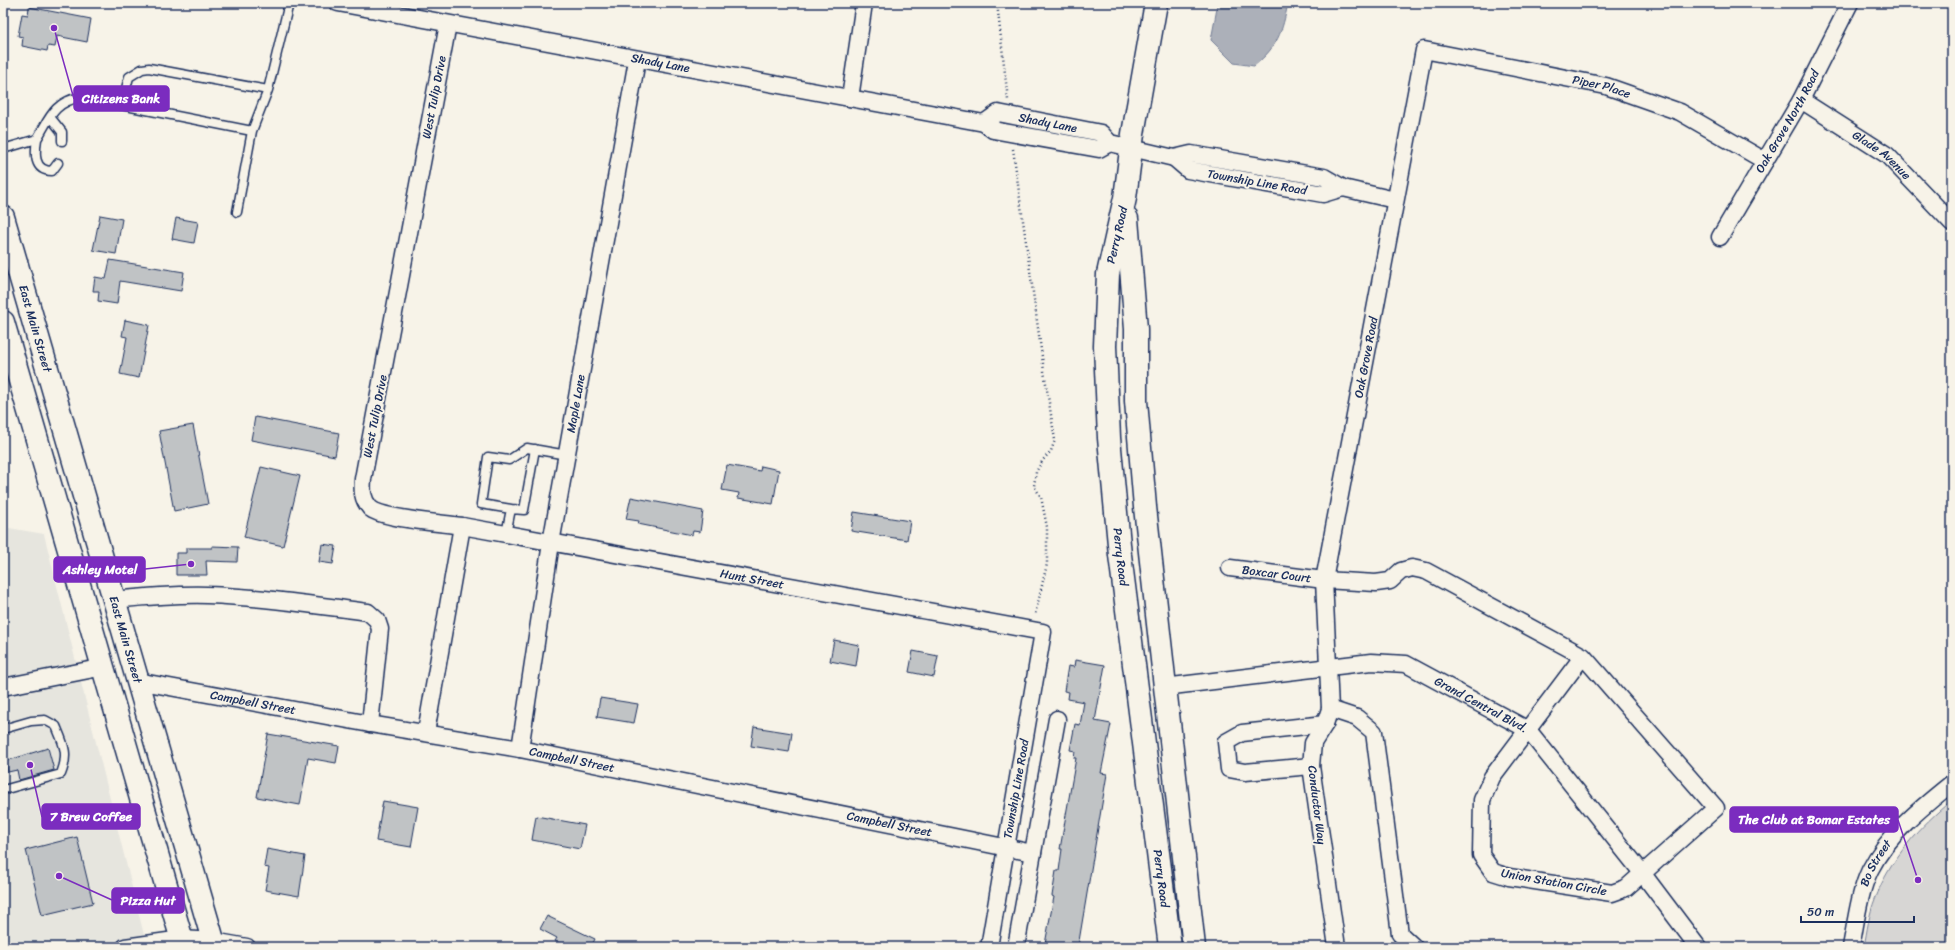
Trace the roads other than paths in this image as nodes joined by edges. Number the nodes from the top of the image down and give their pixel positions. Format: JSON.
{"nodes":[{"id":1,"x":289,"y":3,"type":"edge"},
{"id":2,"x":338,"y":3,"type":"edge"},
{"id":3,"x":864,"y":3,"type":"edge"},
{"id":4,"x":1156,"y":3,"type":"edge"},
{"id":5,"x":1850,"y":3,"type":"edge"},
{"id":6,"x":448,"y":24,"type":"junction"},
{"id":7,"x":1424,"y":50,"type":"joint"},
{"id":8,"x":637,"y":60,"type":"junction"},
{"id":9,"x":268,"y":90,"type":"junction"},
{"id":10,"x":850,"y":98,"type":"junction"},
{"id":11,"x":1801,"y":100,"type":"junction"},
{"id":12,"x":122,"y":104,"type":"junction"},
{"id":13,"x":50,"y":117,"type":"junction"},
{"id":14,"x":984,"y":123,"type":"junction"},
{"id":15,"x":252,"y":131,"type":"junction"},
{"id":16,"x":37,"y":139,"type":"junction"},
{"id":17,"x":62,"y":141,"type":"dead end"},
{"id":18,"x":1110,"y":143,"type":"junction"},
{"id":19,"x":1132,"y":148,"type":"junction"},
{"id":20,"x":3,"y":149,"type":"edge"},
{"id":21,"x":1765,"y":161,"type":"junction"},
{"id":22,"x":58,"y":163,"type":"dead end"},
{"id":23,"x":1125,"y":198,"type":"junction"},
{"id":24,"x":1396,"y":200,"type":"junction"},
{"id":25,"x":237,"y":212,"type":"dead end"},
{"id":26,"x":3,"y":217,"type":"edge"},
{"id":27,"x":1952,"y":223,"type":"edge"},
{"id":28,"x":1720,"y":237,"type":"dead end"},
{"id":29,"x":3,"y":322,"type":"edge"},
{"id":30,"x":535,"y":449,"type":"junction"},
{"id":31,"x":567,"y":455,"type":"junction"},
{"id":32,"x":511,"y":509,"type":"junction"},
{"id":33,"x":462,"y":526,"type":"junction"},
{"id":34,"x":506,"y":534,"type":"junction"},
{"id":35,"x":551,"y":543,"type":"junction"},
{"id":36,"x":1230,"y":568,"type":"dead end"},
{"id":37,"x":1324,"y":580,"type":"junction"},
{"id":38,"x":113,"y":600,"type":"junction"},
{"id":39,"x":1043,"y":632,"type":"joint"},
{"id":40,"x":1583,"y":656,"type":"junction"},
{"id":41,"x":1327,"y":666,"type":"junction"},
{"id":42,"x":104,"y":667,"type":"junction"},
{"id":43,"x":137,"y":681,"type":"junction"},
{"id":44,"x":3,"y":687,"type":"edge"},
{"id":45,"x":1164,"y":687,"type":"junction"},
{"id":46,"x":1330,"y":709,"type":"junction"},
{"id":47,"x":1057,"y":719,"type":"dead end"},
{"id":48,"x":370,"y":724,"type":"junction"},
{"id":49,"x":1325,"y":724,"type":"junction"},
{"id":50,"x":3,"y":728,"type":"edge"},
{"id":51,"x":1528,"y":730,"type":"junction"},
{"id":52,"x":426,"y":732,"type":"junction"},
{"id":53,"x":520,"y":749,"type":"junction"},
{"id":54,"x":1311,"y":766,"type":"junction"},
{"id":55,"x":1952,"y":783,"type":"edge"},
{"id":56,"x":3,"y":790,"type":"edge"},
{"id":57,"x":1006,"y":847,"type":"junction"},
{"id":58,"x":1033,"y":853,"type":"junction"},
{"id":59,"x":1643,"y":874,"type":"junction"},
{"id":60,"x":183,"y":943,"type":"edge"},
{"id":61,"x":214,"y":944,"type":"edge"},
{"id":62,"x":125,"y":947,"type":"edge"},
{"id":63,"x":247,"y":947,"type":"edge"},
{"id":64,"x":989,"y":947,"type":"edge"},
{"id":65,"x":1016,"y":947,"type":"edge"},
{"id":66,"x":1170,"y":947,"type":"edge"},
{"id":67,"x":1194,"y":947,"type":"edge"},
{"id":68,"x":1337,"y":947,"type":"edge"},
{"id":69,"x":1414,"y":947,"type":"edge"},
{"id":70,"x":1698,"y":947,"type":"edge"},
{"id":71,"x":1851,"y":947,"type":"edge"}],
"edges":[{"from":1,"to":9,"type":"lane"},
{"from":2,"to":6,"type":"street","name":"Shady Lane"},
{"from":3,"to":10,"type":"street"},
{"from":4,"to":19,"type":"street"},
{"from":5,"to":11,"type":"street","name":"Oak Grove North Road"},
{"from":6,"to":8,"type":"street","name":"Shady Lane"},
{"from":6,"to":33,"type":"street","name":"West Tulip Drive"},
{"from":7,"to":21,"type":"street","name":"Piper Place"},
{"from":7,"to":24,"type":"street","name":"Oak Grove Road"},
{"from":8,"to":10,"type":"street","name":"Shady Lane"},
{"from":8,"to":31,"type":"street","name":"Maple Lane"},
{"from":9,"to":12,"type":"lane"},
{"from":9,"to":15,"type":"lane"},
{"from":10,"to":14,"type":"street","name":"Shady Lane"},
{"from":11,"to":21,"type":"street","name":"Oak Grove North Road"},
{"from":11,"to":27,"type":"street","name":"Glade Avenue"},
{"from":12,"to":13,"type":"lane"},
{"from":12,"to":15,"type":"lane"},
{"from":13,"to":16,"type":"lane"},
{"from":13,"to":17,"type":"lane"},
{"from":14,"to":18,"type":"street","name":"Shady Lane"},
{"from":14,"to":18,"type":"street","name":"Shady Lane"},
{"from":15,"to":25,"type":"lane"},
{"from":16,"to":20,"type":"lane"},
{"from":16,"to":22,"type":"lane"},
{"from":18,"to":19,"type":"street","name":"Shady Lane"},
{"from":19,"to":23,"type":"street"},
{"from":19,"to":24,"type":"street","name":"Township Line Road"},
{"from":21,"to":28,"type":"street","name":"Oak Grove North Road"},
{"from":23,"to":45,"type":"street","name":"Perry Road"},
{"from":23,"to":66,"type":"street","name":"Perry Road"},
{"from":24,"to":37,"type":"street","name":"Oak Grove Road"},
{"from":26,"to":38,"type":"street","name":"East Main Street"},
{"from":29,"to":42,"type":"street"},
{"from":30,"to":31,"type":"lane"},
{"from":30,"to":32,"type":"lane"},
{"from":30,"to":32,"type":"lane"},
{"from":31,"to":35,"type":"street","name":"Maple Lane"},
{"from":32,"to":34,"type":"lane"},
{"from":33,"to":34,"type":"street","name":"Hunt Street"},
{"from":33,"to":52,"type":"street"},
{"from":34,"to":35,"type":"street","name":"Hunt Street"},
{"from":35,"to":39,"type":"street","name":"Hunt Street"},
{"from":35,"to":53,"type":"street","name":"Maple Lane"},
{"from":36,"to":37,"type":"street","name":"Boxcar Court"},
{"from":37,"to":40,"type":"street","name":"Boxcar Court"},
{"from":37,"to":41,"type":"street","name":"Oak Grove Road"},
{"from":38,"to":43,"type":"street","name":"East Main Street"},
{"from":38,"to":48,"type":"street"},
{"from":39,"to":57,"type":"street","name":"Township Line Road"},
{"from":40,"to":51,"type":"street","name":"Union Station Circle"},
{"from":40,"to":59,"type":"street","name":"Union Station Circle"},
{"from":41,"to":45,"type":"street","name":"Grand Central Blvd."},
{"from":41,"to":46,"type":"street","name":"Conductor Way"},
{"from":41,"to":51,"type":"street","name":"Grand Central Blvd."},
{"from":42,"to":44,"type":"street"},
{"from":42,"to":60,"type":"street"},
{"from":43,"to":48,"type":"street","name":"Campbell Street"},
{"from":43,"to":61,"type":"street","name":"East Main Street"},
{"from":45,"to":67,"type":"street","name":"Perry Road"},
{"from":46,"to":49,"type":"street","name":"Conductor Way"},
{"from":46,"to":69,"type":"street"},
{"from":47,"to":58,"type":"street"},
{"from":48,"to":52,"type":"street","name":"Campbell Street"},
{"from":49,"to":54,"type":"street","name":"Conductor Way"},
{"from":49,"to":54,"type":"street"},
{"from":50,"to":56,"type":"lane"},
{"from":51,"to":59,"type":"street","name":"Grand Central Blvd."},
{"from":51,"to":59,"type":"street","name":"Union Station Circle"},
{"from":52,"to":53,"type":"street","name":"Campbell Street"},
{"from":53,"to":57,"type":"street","name":"Campbell Street"},
{"from":54,"to":68,"type":"street","name":"Conductor Way"},
{"from":55,"to":71,"type":"street","name":"Bo Street"},
{"from":57,"to":58,"type":"street","name":"Campbell Street"},
{"from":57,"to":64,"type":"street","name":"Township Line Road"},
{"from":58,"to":65,"type":"street"},
{"from":59,"to":70,"type":"street","name":"Grand Central Blvd."},
{"from":60,"to":61,"type":"street"},
{"from":60,"to":62,"type":"street"},
{"from":61,"to":63,"type":"street"}]}
